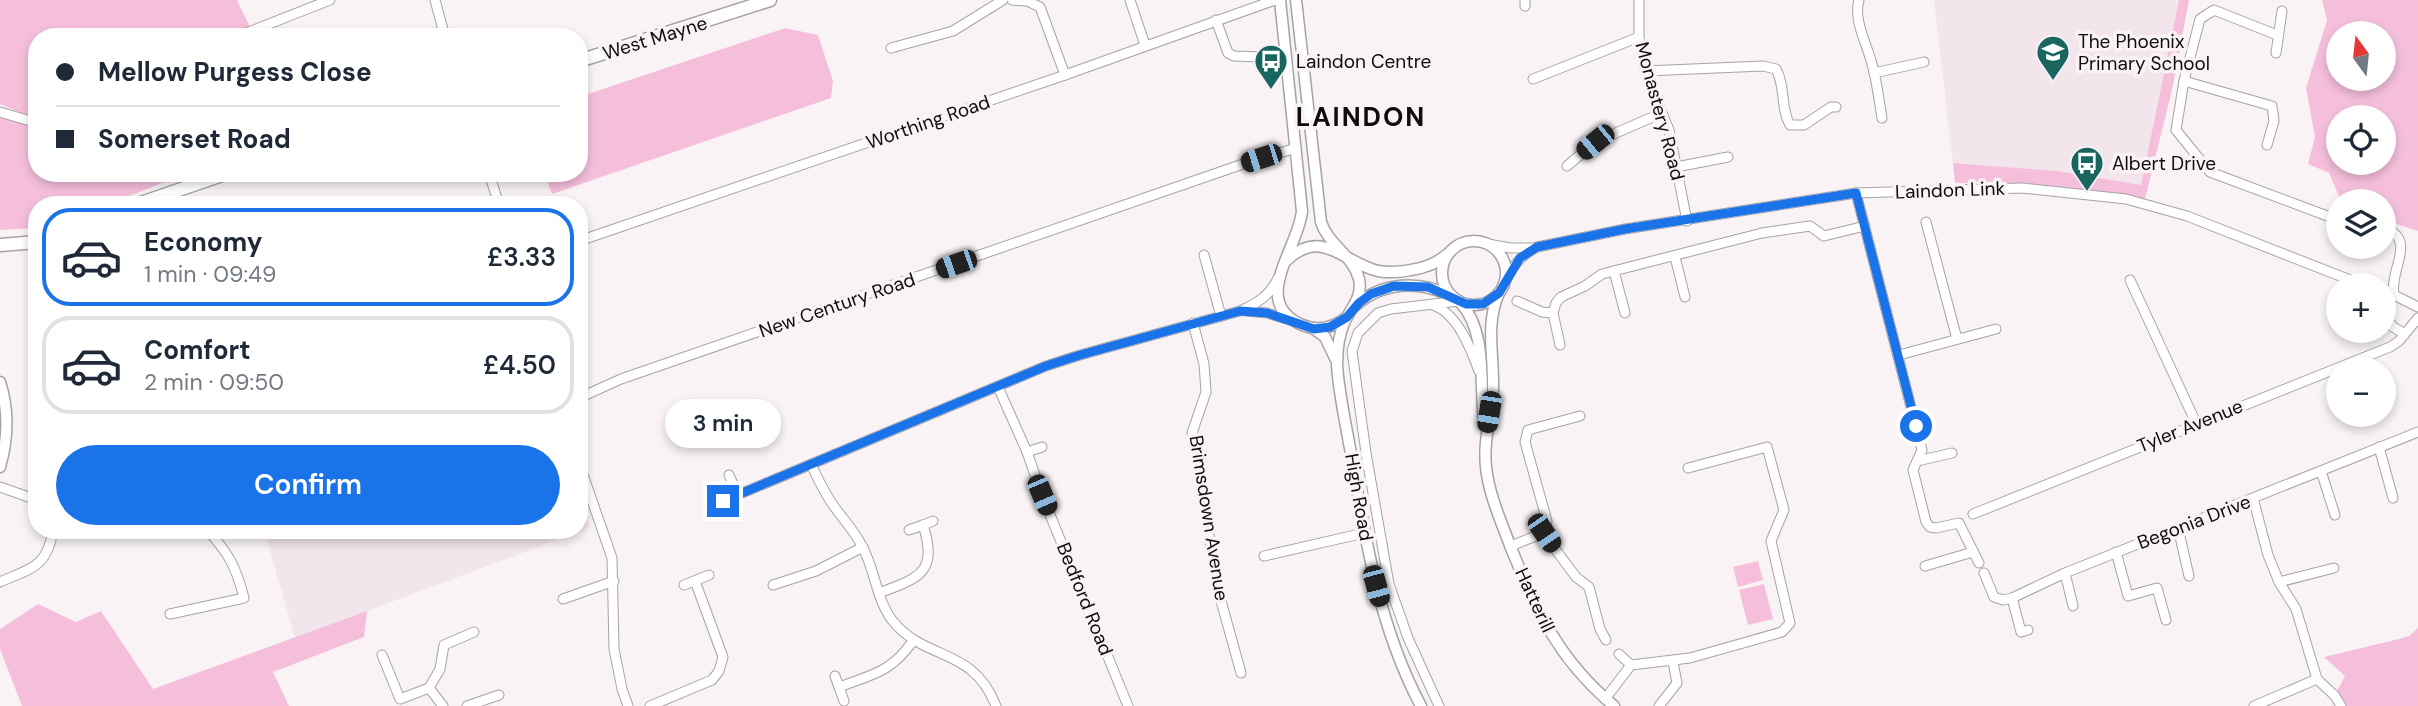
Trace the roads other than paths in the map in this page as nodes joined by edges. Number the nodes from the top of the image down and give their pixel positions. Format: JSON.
{"nodes":[{"id":1,"x":330,"y":0,"type":"edge"},
{"id":2,"x":435,"y":0,"type":"edge"},
{"id":3,"x":770,"y":0,"type":"edge"},
{"id":4,"x":1003,"y":0,"type":"edge"},
{"id":5,"x":1012,"y":0,"type":"edge"},
{"id":6,"x":1130,"y":0,"type":"edge"},
{"id":7,"x":1278,"y":0,"type":"edge"},
{"id":8,"x":1296,"y":0,"type":"edge"},
{"id":9,"x":1639,"y":0,"type":"edge"},
{"id":10,"x":1859,"y":0,"type":"edge"},
{"id":11,"x":2282,"y":11,"type":"dead end"},
{"id":12,"x":1216,"y":20,"type":"junction"},
{"id":13,"x":259,"y":28,"type":"edge"},
{"id":14,"x":443,"y":28,"type":"edge"},
{"id":15,"x":2277,"y":34,"type":"junction"},
{"id":16,"x":1639,"y":37,"type":"junction"},
{"id":17,"x":1144,"y":45,"type":"junction"},
{"id":18,"x":891,"y":48,"type":"dead end"},
{"id":19,"x":2276,"y":53,"type":"dead end"},
{"id":20,"x":1262,"y":57,"type":"dead end"},
{"id":21,"x":588,"y":58,"type":"edge"},
{"id":22,"x":1249,"y":58,"type":"junction"},
{"id":23,"x":1924,"y":62,"type":"dead end"},
{"id":24,"x":1253,"y":69,"type":"dead end"},
{"id":25,"x":1645,"y":71,"type":"junction"},
{"id":26,"x":1874,"y":73,"type":"junction"},
{"id":27,"x":1065,"y":75,"type":"junction"},
{"id":28,"x":1533,"y":79,"type":"dead end"},
{"id":29,"x":2184,"y":81,"type":"junction"},
{"id":30,"x":1836,"y":107,"type":"dead end"},
{"id":31,"x":0,"y":112,"type":"edge"},
{"id":32,"x":1662,"y":113,"type":"junction"},
{"id":33,"x":1882,"y":118,"type":"dead end"},
{"id":34,"x":28,"y":120,"type":"edge"},
{"id":35,"x":2267,"y":145,"type":"dead end"},
{"id":36,"x":1296,"y":148,"type":"junction"},
{"id":37,"x":1728,"y":157,"type":"dead end"},
{"id":38,"x":1567,"y":166,"type":"dead end"},
{"id":39,"x":1676,"y":167,"type":"junction"},
{"id":40,"x":202,"y":182,"type":"edge"},
{"id":41,"x":1856,"y":193,"type":"junction"},
{"id":42,"x":161,"y":196,"type":"edge"},
{"id":43,"x":2326,"y":216,"type":"edge"},
{"id":44,"x":1687,"y":221,"type":"junction"},
{"id":45,"x":1926,"y":222,"type":"dead end"},
{"id":46,"x":1865,"y":226,"type":"junction"},
{"id":47,"x":2396,"y":231,"type":"edge"},
{"id":48,"x":588,"y":238,"type":"edge"},
{"id":49,"x":28,"y":243,"type":"edge"},
{"id":50,"x":2,"y":244,"type":"edge"},
{"id":51,"x":1488,"y":244,"type":"junction"},
{"id":52,"x":1537,"y":247,"type":"junction"},
{"id":53,"x":1449,"y":251,"type":"junction"},
{"id":54,"x":1204,"y":255,"type":"dead end"},
{"id":55,"x":1344,"y":255,"type":"junction"},
{"id":56,"x":1675,"y":257,"type":"junction"},
{"id":57,"x":1285,"y":262,"type":"junction"},
{"id":58,"x":1614,"y":271,"type":"junction"},
{"id":59,"x":2332,"y":273,"type":"edge"},
{"id":60,"x":1278,"y":278,"type":"junction"},
{"id":61,"x":2130,"y":280,"type":"dead end"},
{"id":62,"x":1501,"y":290,"type":"junction"},
{"id":63,"x":1685,"y":297,"type":"dead end"},
{"id":64,"x":1455,"y":299,"type":"junction"},
{"id":65,"x":1517,"y":301,"type":"dead end"},
{"id":66,"x":1422,"y":304,"type":"junction"},
{"id":67,"x":1355,"y":307,"type":"junction"},
{"id":68,"x":2418,"y":307,"type":"edge"},
{"id":69,"x":1240,"y":311,"type":"junction"},
{"id":70,"x":1553,"y":313,"type":"junction"},
{"id":71,"x":1625,"y":313,"type":"dead end"},
{"id":72,"x":1221,"y":316,"type":"junction"},
{"id":73,"x":1347,"y":317,"type":"junction"},
{"id":74,"x":2418,"y":318,"type":"edge"},
{"id":75,"x":1296,"y":322,"type":"junction"},
{"id":76,"x":1193,"y":323,"type":"junction"},
{"id":77,"x":1314,"y":329,"type":"junction"},
{"id":78,"x":1996,"y":329,"type":"dead end"},
{"id":79,"x":2396,"y":329,"type":"edge"},
{"id":80,"x":2405,"y":334,"type":"junction"},
{"id":81,"x":1957,"y":339,"type":"junction"},
{"id":82,"x":1560,"y":345,"type":"dead end"},
{"id":83,"x":1899,"y":355,"type":"junction"},
{"id":84,"x":1337,"y":364,"type":"junction"},
{"id":85,"x":1480,"y":376,"type":"junction"},
{"id":86,"x":0,"y":382,"type":"edge"},
{"id":87,"x":998,"y":387,"type":"junction"},
{"id":88,"x":588,"y":394,"type":"edge"},
{"id":89,"x":1580,"y":416,"type":"dead end"},
{"id":90,"x":2196,"y":423,"type":"junction"},
{"id":91,"x":2418,"y":432,"type":"edge"},
{"id":92,"x":1486,"y":434,"type":"junction"},
{"id":93,"x":1042,"y":447,"type":"dead end"},
{"id":94,"x":2379,"y":447,"type":"junction"},
{"id":95,"x":1027,"y":452,"type":"junction"},
{"id":96,"x":1952,"y":453,"type":"dead end"},
{"id":97,"x":1917,"y":461,"type":"junction"},
{"id":98,"x":811,"y":464,"type":"junction"},
{"id":99,"x":0,"y":467,"type":"edge"},
{"id":100,"x":1688,"y":468,"type":"dead end"},
{"id":101,"x":2320,"y":471,"type":"junction"},
{"id":102,"x":729,"y":475,"type":"dead end"},
{"id":103,"x":0,"y":486,"type":"edge"},
{"id":104,"x":588,"y":488,"type":"edge"},
{"id":105,"x":738,"y":495,"type":"junction"},
{"id":106,"x":28,"y":497,"type":"edge"},
{"id":107,"x":2253,"y":498,"type":"junction"},
{"id":108,"x":2393,"y":498,"type":"dead end"},
{"id":109,"x":723,"y":501,"type":"dead end"},
{"id":110,"x":1973,"y":514,"type":"dead end"},
{"id":111,"x":2335,"y":515,"type":"dead end"},
{"id":112,"x":933,"y":521,"type":"dead end"},
{"id":113,"x":923,"y":525,"type":"junction"},
{"id":114,"x":2178,"y":528,"type":"junction"},
{"id":115,"x":909,"y":530,"type":"dead end"},
{"id":116,"x":1364,"y":533,"type":"junction"},
{"id":117,"x":1544,"y":533,"type":"junction"},
{"id":118,"x":51,"y":539,"type":"edge"},
{"id":119,"x":216,"y":539,"type":"edge"},
{"id":120,"x":1511,"y":546,"type":"junction"},
{"id":121,"x":863,"y":547,"type":"junction"},
{"id":122,"x":1973,"y":552,"type":"junction"},
{"id":123,"x":2116,"y":552,"type":"junction"},
{"id":124,"x":1264,"y":556,"type":"dead end"},
{"id":125,"x":1979,"y":563,"type":"dead end"},
{"id":126,"x":1925,"y":566,"type":"dead end"},
{"id":127,"x":2334,"y":568,"type":"dead end"},
{"id":128,"x":1984,"y":573,"type":"dead end"},
{"id":129,"x":2065,"y":573,"type":"junction"},
{"id":130,"x":709,"y":575,"type":"dead end"},
{"id":131,"x":2189,"y":576,"type":"dead end"},
{"id":132,"x":614,"y":580,"type":"junction"},
{"id":133,"x":695,"y":581,"type":"junction"},
{"id":134,"x":0,"y":582,"type":"edge"},
{"id":135,"x":2279,"y":582,"type":"junction"},
{"id":136,"x":684,"y":585,"type":"dead end"},
{"id":137,"x":773,"y":585,"type":"dead end"},
{"id":138,"x":879,"y":593,"type":"junction"},
{"id":139,"x":2012,"y":598,"type":"junction"},
{"id":140,"x":563,"y":599,"type":"dead end"},
{"id":141,"x":2073,"y":606,"type":"dead end"},
{"id":142,"x":170,"y":614,"type":"dead end"},
{"id":143,"x":2166,"y":620,"type":"dead end"},
{"id":144,"x":2028,"y":630,"type":"dead end"},
{"id":145,"x":474,"y":632,"type":"dead end"},
{"id":146,"x":1606,"y":640,"type":"dead end"},
{"id":147,"x":913,"y":641,"type":"junction"},
{"id":148,"x":1619,"y":654,"type":"dead end"},
{"id":149,"x":382,"y":655,"type":"dead end"},
{"id":150,"x":1673,"y":662,"type":"junction"},
{"id":151,"x":1631,"y":665,"type":"junction"},
{"id":152,"x":1241,"y":673,"type":"dead end"},
{"id":153,"x":835,"y":676,"type":"dead end"},
{"id":154,"x":2317,"y":679,"type":"junction"},
{"id":155,"x":839,"y":687,"type":"junction"},
{"id":156,"x":429,"y":688,"type":"junction"},
{"id":157,"x":499,"y":695,"type":"dead end"},
{"id":158,"x":844,"y":701,"type":"dead end"},
{"id":159,"x":1609,"y":702,"type":"edge"},
{"id":160,"x":443,"y":706,"type":"edge"},
{"id":161,"x":467,"y":706,"type":"edge"},
{"id":162,"x":628,"y":706,"type":"edge"},
{"id":163,"x":650,"y":706,"type":"edge"},
{"id":164,"x":996,"y":706,"type":"edge"},
{"id":165,"x":1128,"y":706,"type":"edge"},
{"id":166,"x":1421,"y":706,"type":"edge"},
{"id":167,"x":1439,"y":706,"type":"edge"},
{"id":168,"x":1659,"y":706,"type":"edge"},
{"id":169,"x":2254,"y":706,"type":"edge"},
{"id":170,"x":2341,"y":706,"type":"edge"}],
"edges":[{"from":1,"to":13,"type":"street"},
{"from":2,"to":14,"type":"street"},
{"from":3,"to":21,"type":"main road","name":"West Mayne"},
{"from":4,"to":18,"type":"street"},
{"from":5,"to":27,"type":"street"},
{"from":6,"to":17,"type":"street"},
{"from":7,"to":12,"type":"street","name":"Worthing Road"},
{"from":7,"to":36,"type":"street"},
{"from":8,"to":55,"type":"street"},
{"from":9,"to":16,"type":"street","name":"Monastery Road"},
{"from":10,"to":26,"type":"street"},
{"from":11,"to":15,"type":"street"},
{"from":12,"to":17,"type":"street","name":"Worthing Road"},
{"from":12,"to":22,"type":"street"},
{"from":15,"to":19,"type":"street"},
{"from":15,"to":29,"type":"street"},
{"from":16,"to":25,"type":"street","name":"Monastery Road"},
{"from":16,"to":28,"type":"street"},
{"from":17,"to":27,"type":"street","name":"Worthing Road"},
{"from":20,"to":22,"type":"street"},
{"from":22,"to":24,"type":"street"},
{"from":23,"to":26,"type":"street"},
{"from":25,"to":30,"type":"street"},
{"from":25,"to":32,"type":"street","name":"Monastery Road"},
{"from":26,"to":33,"type":"street"},
{"from":27,"to":48,"type":"street","name":"Worthing Road"},
{"from":29,"to":35,"type":"street"},
{"from":29,"to":43,"type":"street"},
{"from":31,"to":34,"type":"street"},
{"from":32,"to":38,"type":"street"},
{"from":32,"to":39,"type":"street","name":"Monastery Road"},
{"from":36,"to":57,"type":"street"},
{"from":36,"to":88,"type":"street","name":"New Century Road"},
{"from":37,"to":39,"type":"street"},
{"from":39,"to":44,"type":"street","name":"Monastery Road"},
{"from":40,"to":42,"type":"main road"},
{"from":41,"to":44,"type":"street","name":"Laindon Link"},
{"from":41,"to":46,"type":"street"},
{"from":41,"to":59,"type":"street","name":"Laindon Link"},
{"from":44,"to":52,"type":"street","name":"Laindon Link"},
{"from":45,"to":81,"type":"street"},
{"from":46,"to":56,"type":"street"},
{"from":46,"to":83,"type":"street"},
{"from":47,"to":68,"type":"street"},
{"from":49,"to":50,"type":"main road"},
{"from":51,"to":52,"type":"street","name":"Laindon Link"},
{"from":51,"to":53,"type":"street"},
{"from":51,"to":62,"type":"street"},
{"from":52,"to":62,"type":"street"},
{"from":53,"to":55,"type":"street"},
{"from":53,"to":64,"type":"street"},
{"from":54,"to":72,"type":"street"},
{"from":55,"to":57,"type":"street"},
{"from":55,"to":67,"type":"street"},
{"from":56,"to":58,"type":"street"},
{"from":56,"to":63,"type":"street"},
{"from":57,"to":60,"type":"street"},
{"from":58,"to":70,"type":"street"},
{"from":58,"to":71,"type":"street"},
{"from":60,"to":69,"type":"street"},
{"from":60,"to":75,"type":"street"},
{"from":61,"to":90,"type":"street"},
{"from":62,"to":64,"type":"street"},
{"from":62,"to":92,"type":"street","name":"Hatterill"},
{"from":64,"to":66,"type":"street"},
{"from":64,"to":67,"type":"street"},
{"from":64,"to":85,"type":"street","name":"Hatterill"},
{"from":65,"to":70,"type":"street"},
{"from":66,"to":85,"type":"street"},
{"from":66,"to":167,"type":"street"},
{"from":67,"to":73,"type":"street","name":"High Road"},
{"from":69,"to":72,"type":"street"},
{"from":69,"to":75,"type":"street"},
{"from":70,"to":82,"type":"street"},
{"from":72,"to":76,"type":"street"},
{"from":73,"to":77,"type":"street"},
{"from":73,"to":84,"type":"street","name":"High Road"},
{"from":74,"to":80,"type":"street"},
{"from":75,"to":77,"type":"street"},
{"from":76,"to":87,"type":"street"},
{"from":76,"to":152,"type":"street","name":"Brimsdown Avenue"},
{"from":77,"to":84,"type":"street","name":"High Road"},
{"from":78,"to":81,"type":"street"},
{"from":79,"to":80,"type":"street"},
{"from":80,"to":90,"type":"street","name":"Tyler Avenue"},
{"from":81,"to":83,"type":"street"},
{"from":83,"to":97,"type":"street"},
{"from":84,"to":116,"type":"street","name":"High Road"},
{"from":85,"to":92,"type":"street","name":"Hatterill"},
{"from":86,"to":99,"type":"street"},
{"from":87,"to":95,"type":"street","name":"Bedford Road"},
{"from":87,"to":98,"type":"street"},
{"from":89,"to":117,"type":"street"},
{"from":90,"to":110,"type":"street","name":"Tyler Avenue"},
{"from":91,"to":94,"type":"street","name":"Begonia Drive"},
{"from":92,"to":120,"type":"street","name":"Hatterill"},
{"from":93,"to":95,"type":"street"},
{"from":94,"to":101,"type":"street","name":"Begonia Drive"},
{"from":94,"to":108,"type":"street"},
{"from":95,"to":165,"type":"street","name":"Bedford Road"},
{"from":96,"to":97,"type":"street"},
{"from":97,"to":122,"type":"street"},
{"from":98,"to":105,"type":"street"},
{"from":98,"to":121,"type":"street"},
{"from":100,"to":150,"type":"street"},
{"from":101,"to":107,"type":"street","name":"Begonia Drive"},
{"from":101,"to":111,"type":"street"},
{"from":102,"to":105,"type":"street"},
{"from":103,"to":106,"type":"street"},
{"from":104,"to":132,"type":"street"},
{"from":105,"to":109,"type":"street"},
{"from":107,"to":114,"type":"street","name":"Begonia Drive"},
{"from":107,"to":135,"type":"street"},
{"from":112,"to":113,"type":"street"},
{"from":113,"to":115,"type":"street"},
{"from":113,"to":138,"type":"street"},
{"from":114,"to":123,"type":"street","name":"Begonia Drive"},
{"from":114,"to":131,"type":"street"},
{"from":116,"to":124,"type":"street"},
{"from":116,"to":166,"type":"street","name":"High Road"},
{"from":117,"to":120,"type":"street"},
{"from":117,"to":146,"type":"street"},
{"from":118,"to":134,"type":"street"},
{"from":119,"to":142,"type":"street"},
{"from":120,"to":159,"type":"street","name":"Hatterill"},
{"from":121,"to":137,"type":"street"},
{"from":121,"to":138,"type":"street"},
{"from":122,"to":125,"type":"street"},
{"from":122,"to":126,"type":"street"},
{"from":123,"to":129,"type":"street","name":"Begonia Drive"},
{"from":123,"to":143,"type":"street"},
{"from":127,"to":135,"type":"street"},
{"from":128,"to":139,"type":"street"},
{"from":129,"to":139,"type":"street","name":"Begonia Drive"},
{"from":129,"to":141,"type":"street"},
{"from":130,"to":133,"type":"street"},
{"from":132,"to":140,"type":"street"},
{"from":132,"to":162,"type":"street"},
{"from":133,"to":136,"type":"street"},
{"from":133,"to":163,"type":"street"},
{"from":135,"to":154,"type":"street"},
{"from":138,"to":147,"type":"street"},
{"from":139,"to":144,"type":"street"},
{"from":145,"to":156,"type":"street"},
{"from":147,"to":155,"type":"street"},
{"from":147,"to":164,"type":"street"},
{"from":148,"to":151,"type":"street"},
{"from":149,"to":156,"type":"street"},
{"from":150,"to":151,"type":"street"},
{"from":150,"to":168,"type":"street"},
{"from":151,"to":159,"type":"street"},
{"from":153,"to":155,"type":"street"},
{"from":154,"to":169,"type":"street"},
{"from":154,"to":170,"type":"street"},
{"from":155,"to":158,"type":"street"},
{"from":156,"to":160,"type":"street"},
{"from":157,"to":161,"type":"street"}]}
